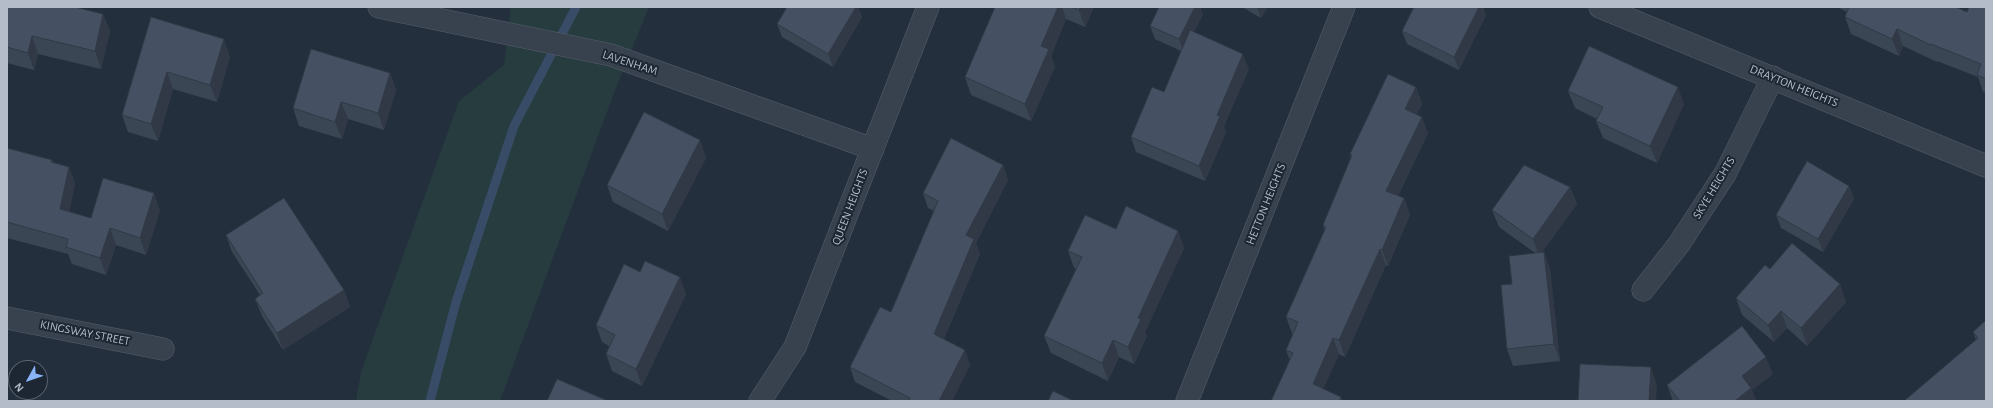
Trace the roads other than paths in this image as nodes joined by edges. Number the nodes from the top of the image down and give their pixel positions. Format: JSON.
{"nodes":[{"id":1,"x":379,"y":7,"type":"edge"},
{"id":2,"x":928,"y":7,"type":"edge"},
{"id":3,"x":1344,"y":7,"type":"edge"},
{"id":4,"x":1600,"y":7,"type":"edge"},
{"id":5,"x":1773,"y":77,"type":"junction"},
{"id":6,"x":873,"y":149,"type":"junction"},
{"id":7,"x":1986,"y":166,"type":"edge"},
{"id":8,"x":1643,"y":290,"type":"dead end"},
{"id":9,"x":7,"y":318,"type":"edge"},
{"id":10,"x":163,"y":349,"type":"dead end"},
{"id":11,"x":760,"y":401,"type":"edge"},
{"id":12,"x":1187,"y":401,"type":"edge"}],
"edges":[{"from":1,"to":6,"type":"street","name":"LAVENHAM"},
{"from":2,"to":6,"type":"street","name":"QUEEN HEIGHTS"},
{"from":3,"to":12,"type":"street","name":"HETTON HEIGHTS"},
{"from":4,"to":5,"type":"street","name":"DRAYTON HEIGHTS"},
{"from":5,"to":7,"type":"street","name":"DRAYTON HEIGHTS"},
{"from":5,"to":8,"type":"street","name":"SKYE HEIGHTS"},
{"from":6,"to":11,"type":"street","name":"QUEEN HEIGHTS"},
{"from":9,"to":10,"type":"street","name":"KINGSWAY STREET"}]}
